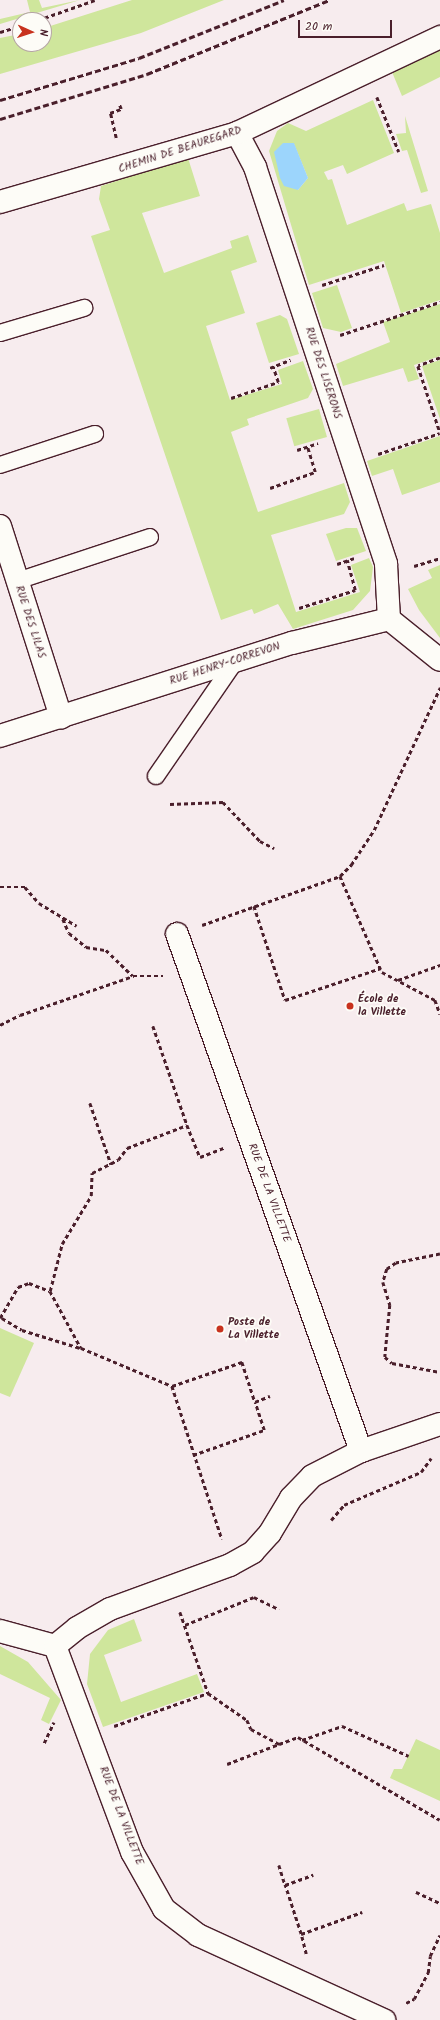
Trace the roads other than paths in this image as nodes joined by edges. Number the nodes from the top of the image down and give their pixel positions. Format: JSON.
{"nodes":[{"id":1,"x":440,"y":36,"type":"edge"},
{"id":2,"x":237,"y":132,"type":"junction"},
{"id":3,"x":0,"y":202,"type":"edge"},
{"id":4,"x":84,"y":308,"type":"dead end"},
{"id":5,"x":0,"y":333,"type":"edge"},
{"id":6,"x":95,"y":434,"type":"dead end"},
{"id":7,"x":0,"y":466,"type":"edge"},
{"id":8,"x":0,"y":526,"type":"edge"},
{"id":9,"x":150,"y":537,"type":"dead end"},
{"id":10,"x":17,"y":581,"type":"junction"},
{"id":11,"x":389,"y":619,"type":"junction"},
{"id":12,"x":236,"y":660,"type":"junction"},
{"id":13,"x":440,"y":660,"type":"edge"},
{"id":14,"x":61,"y":717,"type":"junction"},
{"id":15,"x":0,"y":736,"type":"edge"},
{"id":16,"x":156,"y":776,"type":"dead end"},
{"id":17,"x":177,"y":934,"type":"road end"},
{"id":18,"x":440,"y":1424,"type":"edge"},
{"id":19,"x":361,"y":1451,"type":"junction"},
{"id":20,"x":0,"y":1631,"type":"edge"},
{"id":21,"x":56,"y":1646,"type":"junction"},
{"id":22,"x":384,"y":2020,"type":"edge"}],
"edges":[{"from":1,"to":2,"type":"street","name":"CHEMIN DE BEAUREGARD"},
{"from":2,"to":3,"type":"street","name":"CHEMIN DE BEAUREGARD"},
{"from":2,"to":11,"type":"street","name":"RUE DES LISERONS"},
{"from":4,"to":5,"type":"lane"},
{"from":6,"to":7,"type":"lane"},
{"from":8,"to":10,"type":"street","name":"RUE DES LILAS"},
{"from":9,"to":10,"type":"lane"},
{"from":10,"to":14,"type":"street","name":"RUE DES LILAS"},
{"from":11,"to":12,"type":"street","name":"RUE HENRY-CORREVON"},
{"from":11,"to":13,"type":"street"},
{"from":12,"to":14,"type":"street","name":"RUE HENRY-CORREVON"},
{"from":12,"to":16,"type":"lane"},
{"from":14,"to":15,"type":"street","name":"RUE HENRY-CORREVON"},
{"from":17,"to":19,"type":"street","name":"RUE DE LA VILLETTE"},
{"from":18,"to":19,"type":"street"},
{"from":19,"to":21,"type":"street"},
{"from":20,"to":21,"type":"street"},
{"from":21,"to":22,"type":"street","name":"RUE DE LA VILLETTE"}]}
